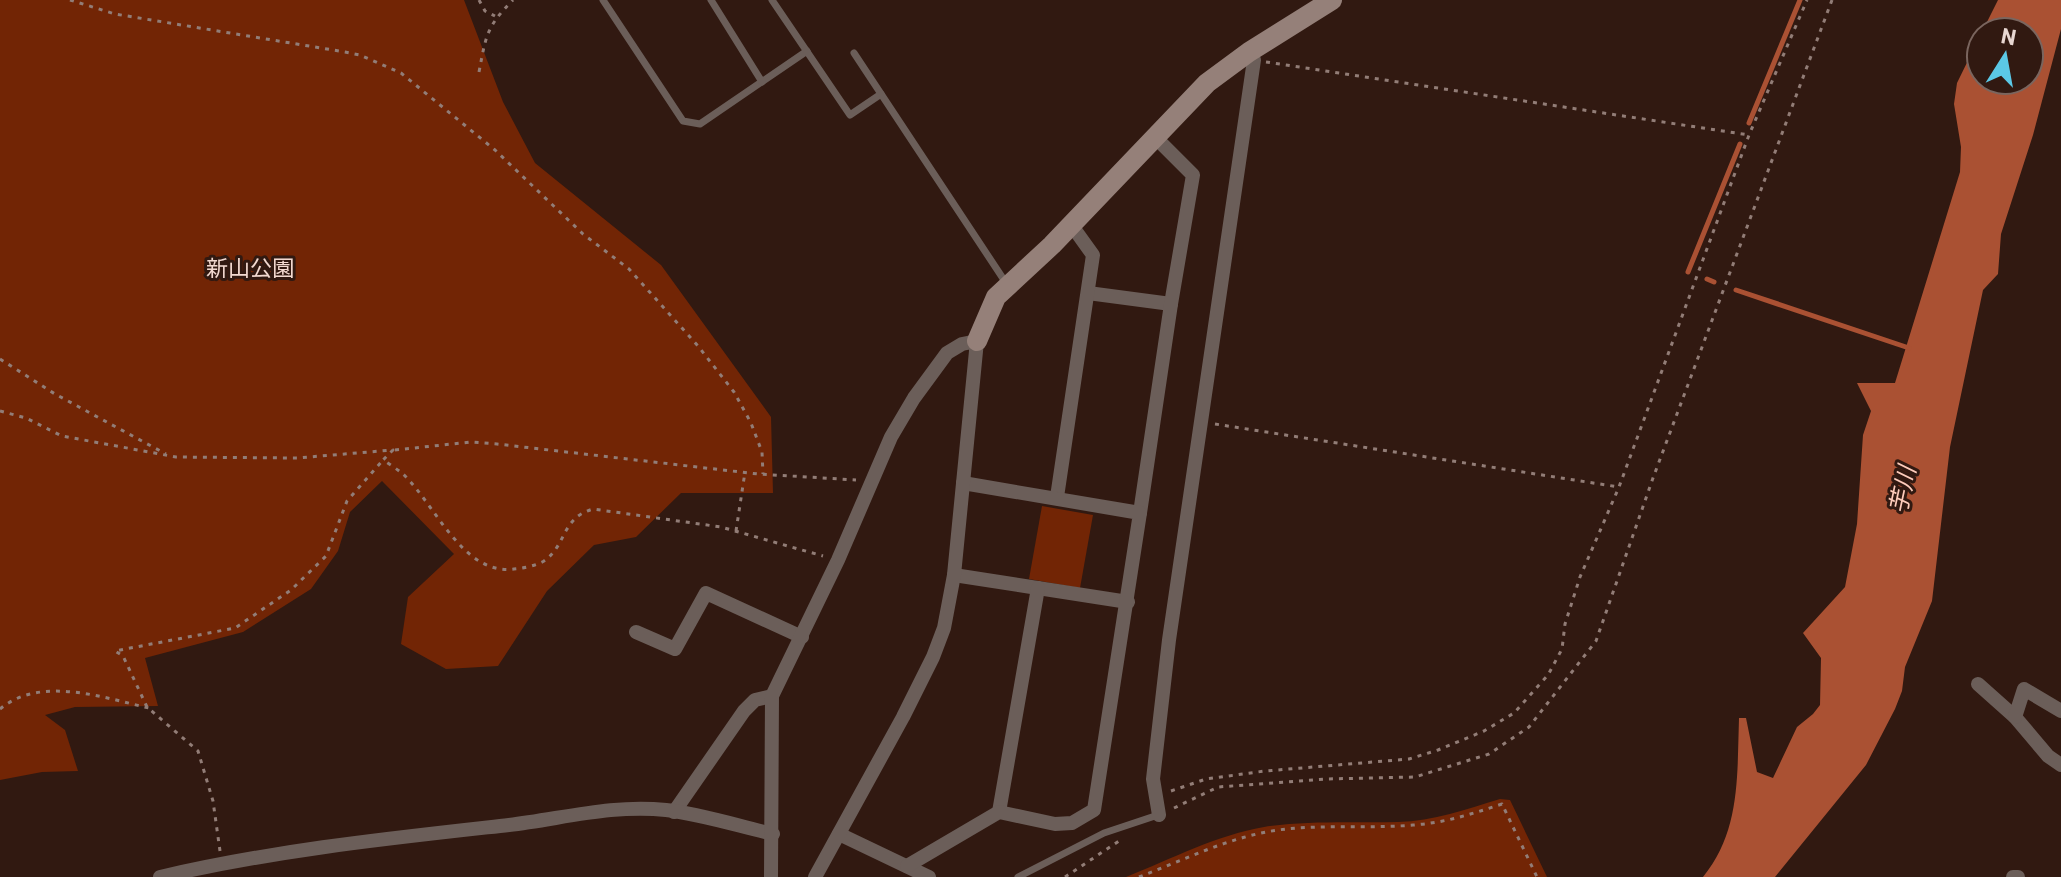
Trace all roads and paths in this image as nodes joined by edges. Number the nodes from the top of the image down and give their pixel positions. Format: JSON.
{"nodes":[{"id":1,"x":70,"y":0,"type":"edge"},
{"id":2,"x":479,"y":0,"type":"edge"},
{"id":3,"x":513,"y":0,"type":"edge"},
{"id":4,"x":603,"y":0,"type":"edge"},
{"id":5,"x":711,"y":0,"type":"edge"},
{"id":6,"x":772,"y":0,"type":"edge"},
{"id":7,"x":1332,"y":0,"type":"edge"},
{"id":8,"x":1807,"y":0,"type":"edge"},
{"id":9,"x":1832,"y":0,"type":"edge"},
{"id":10,"x":496,"y":17,"type":"junction"},
{"id":11,"x":807,"y":51,"type":"junction"},
{"id":12,"x":854,"y":53,"type":"dead end"},
{"id":13,"x":1251,"y":56,"type":"junction"},
{"id":14,"x":479,"y":72,"type":"dead end"},
{"id":15,"x":762,"y":82,"type":"junction"},
{"id":16,"x":881,"y":94,"type":"junction"},
{"id":17,"x":1749,"y":135,"type":"junction"},
{"id":18,"x":1154,"y":136,"type":"junction"},
{"id":19,"x":1070,"y":223,"type":"junction"},
{"id":20,"x":1007,"y":285,"type":"junction"},
{"id":21,"x":1088,"y":293,"type":"junction"},
{"id":22,"x":1171,"y":304,"type":"junction"},
{"id":23,"x":977,"y":341,"type":"junction"},
{"id":24,"x":0,"y":359,"type":"edge"},
{"id":25,"x":0,"y":411,"type":"edge"},
{"id":26,"x":1203,"y":422,"type":"junction"},
{"id":27,"x":393,"y":450,"type":"junction"},
{"id":28,"x":169,"y":456,"type":"junction"},
{"id":29,"x":383,"y":460,"type":"junction"},
{"id":30,"x":745,"y":472,"type":"junction"},
{"id":31,"x":763,"y":474,"type":"junction"},
{"id":32,"x":963,"y":483,"type":"junction"},
{"id":33,"x":871,"y":486,"type":"junction"},
{"id":34,"x":1619,"y":487,"type":"junction"},
{"id":35,"x":1057,"y":497,"type":"junction"},
{"id":36,"x":1140,"y":513,"type":"junction"},
{"id":37,"x":736,"y":531,"type":"junction"},
{"id":38,"x":838,"y":560,"type":"junction"},
{"id":39,"x":954,"y":575,"type":"junction"},
{"id":40,"x":1038,"y":588,"type":"junction"},
{"id":41,"x":1128,"y":602,"type":"junction"},
{"id":42,"x":636,"y":632,"type":"dead end"},
{"id":43,"x":802,"y":637,"type":"junction"},
{"id":44,"x":1978,"y":684,"type":"dead end"},
{"id":45,"x":772,"y":696,"type":"junction"},
{"id":46,"x":149,"y":708,"type":"junction"},
{"id":47,"x":0,"y":709,"type":"edge"},
{"id":48,"x":2061,"y":711,"type":"edge"},
{"id":49,"x":2015,"y":717,"type":"junction"},
{"id":50,"x":2061,"y":765,"type":"edge"},
{"id":51,"x":674,"y":812,"type":"junction"},
{"id":52,"x":999,"y":812,"type":"junction"},
{"id":53,"x":1159,"y":815,"type":"junction"},
{"id":54,"x":773,"y":834,"type":"junction"},
{"id":55,"x":839,"y":834,"type":"junction"},
{"id":56,"x":1119,"y":841,"type":"dead end"},
{"id":57,"x":222,"y":862,"type":"junction"},
{"id":58,"x":907,"y":866,"type":"junction"},
{"id":59,"x":160,"y":877,"type":"edge"},
{"id":60,"x":771,"y":877,"type":"edge"},
{"id":61,"x":815,"y":877,"type":"edge"},
{"id":62,"x":929,"y":877,"type":"edge"},
{"id":63,"x":1018,"y":877,"type":"edge"},
{"id":64,"x":1065,"y":877,"type":"edge"},
{"id":65,"x":1139,"y":877,"type":"edge"},
{"id":66,"x":1537,"y":877,"type":"edge"}],
"edges":[{"from":1,"to":31,"type":"path"},
{"from":2,"to":10,"type":"path"},
{"from":3,"to":10,"type":"path"},
{"from":4,"to":15,"type":"lane"},
{"from":5,"to":15,"type":"lane"},
{"from":6,"to":11,"type":"lane"},
{"from":7,"to":13,"type":"street"},
{"from":8,"to":17,"type":"path"},
{"from":9,"to":53,"type":"path"},
{"from":10,"to":14,"type":"path"},
{"from":11,"to":15,"type":"lane"},
{"from":11,"to":16,"type":"lane"},
{"from":12,"to":16,"type":"lane"},
{"from":13,"to":17,"type":"path"},
{"from":13,"to":18,"type":"street"},
{"from":13,"to":26,"type":"street"},
{"from":16,"to":20,"type":"lane"},
{"from":17,"to":34,"type":"path"},
{"from":18,"to":19,"type":"street"},
{"from":18,"to":22,"type":"street"},
{"from":19,"to":20,"type":"street"},
{"from":19,"to":21,"type":"street"},
{"from":20,"to":23,"type":"street"},
{"from":21,"to":22,"type":"street"},
{"from":21,"to":35,"type":"street"},
{"from":22,"to":36,"type":"street"},
{"from":23,"to":32,"type":"street"},
{"from":23,"to":33,"type":"street"},
{"from":24,"to":28,"type":"path"},
{"from":25,"to":28,"type":"path"},
{"from":26,"to":34,"type":"path"},
{"from":26,"to":53,"type":"street"},
{"from":27,"to":28,"type":"path"},
{"from":27,"to":29,"type":"path"},
{"from":27,"to":30,"type":"path"},
{"from":29,"to":37,"type":"path"},
{"from":29,"to":46,"type":"path"},
{"from":30,"to":31,"type":"path"},
{"from":30,"to":37,"type":"path"},
{"from":31,"to":33,"type":"path"},
{"from":32,"to":35,"type":"street"},
{"from":32,"to":39,"type":"street"},
{"from":33,"to":38,"type":"street"},
{"from":34,"to":53,"type":"path"},
{"from":35,"to":36,"type":"street"},
{"from":36,"to":41,"type":"street"},
{"from":37,"to":38,"type":"path"},
{"from":38,"to":43,"type":"street"},
{"from":39,"to":40,"type":"street"},
{"from":39,"to":55,"type":"street"},
{"from":40,"to":41,"type":"street"},
{"from":40,"to":52,"type":"street"},
{"from":41,"to":52,"type":"street"},
{"from":42,"to":43,"type":"street"},
{"from":43,"to":45,"type":"street"},
{"from":44,"to":49,"type":"street"},
{"from":45,"to":51,"type":"street"},
{"from":45,"to":54,"type":"street"},
{"from":46,"to":47,"type":"path"},
{"from":46,"to":57,"type":"path"},
{"from":48,"to":49,"type":"street"},
{"from":49,"to":50,"type":"street"},
{"from":51,"to":54,"type":"street"},
{"from":51,"to":57,"type":"street"},
{"from":52,"to":58,"type":"street"},
{"from":53,"to":63,"type":"lane"},
{"from":54,"to":60,"type":"street"},
{"from":55,"to":58,"type":"street"},
{"from":55,"to":61,"type":"street"},
{"from":56,"to":64,"type":"path"},
{"from":57,"to":59,"type":"street"},
{"from":58,"to":62,"type":"street"},
{"from":65,"to":66,"type":"path"}]}
